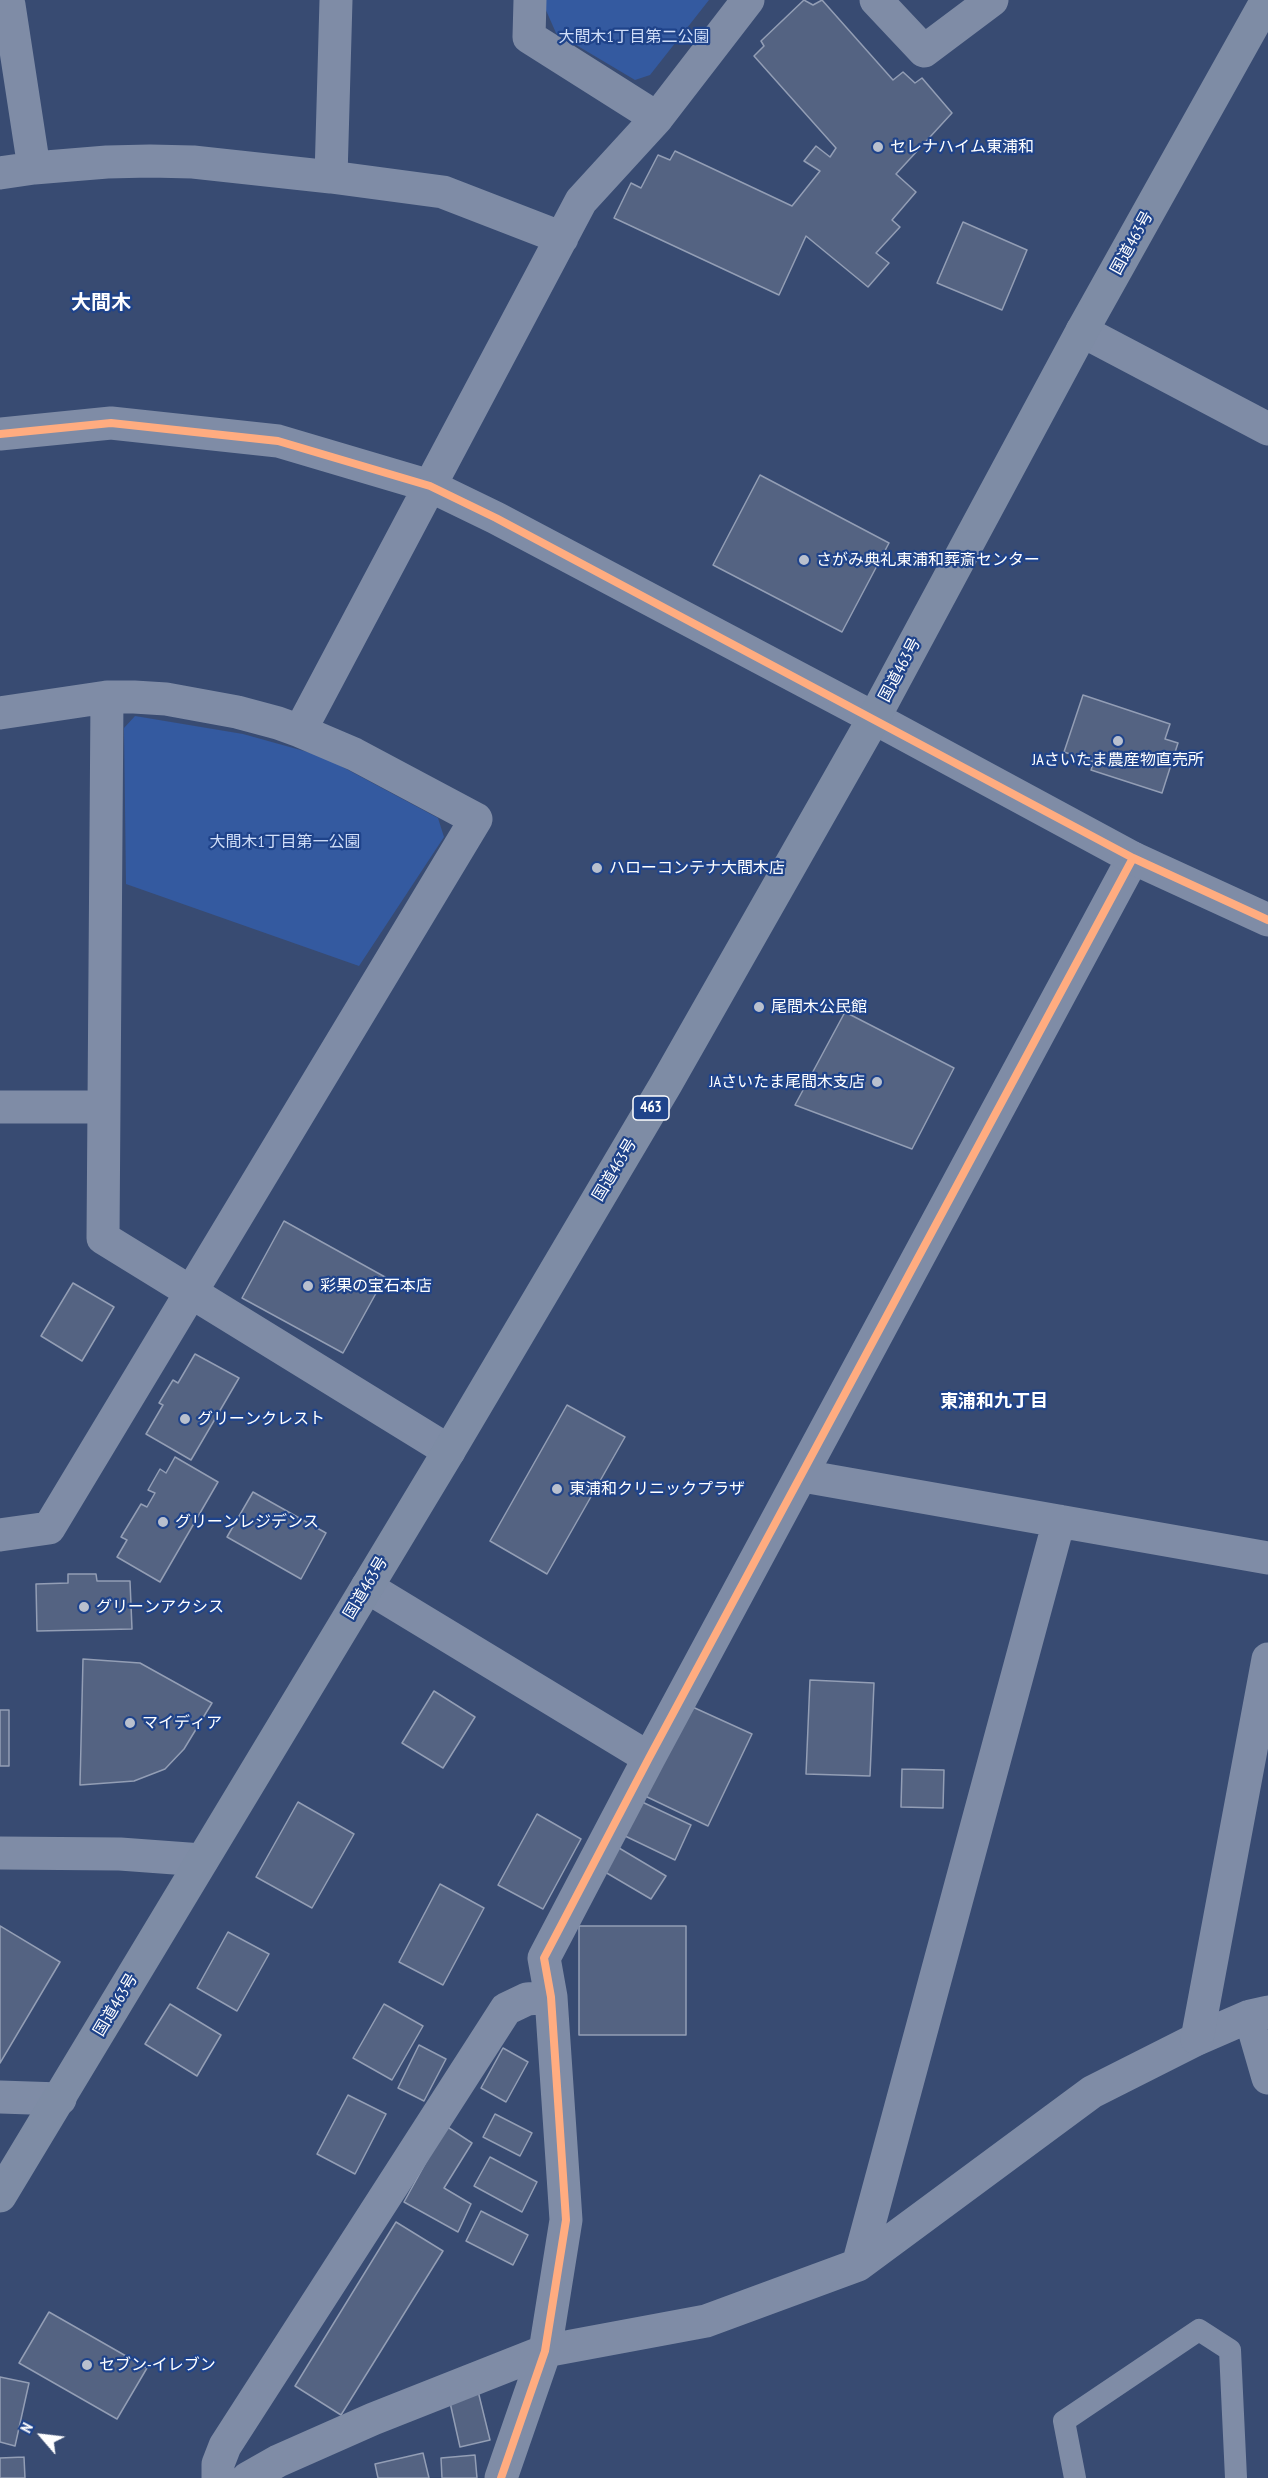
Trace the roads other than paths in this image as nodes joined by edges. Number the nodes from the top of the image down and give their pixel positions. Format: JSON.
{"nodes":[{"id":1,"x":6,"y":0,"type":"edge"},
{"id":2,"x":336,"y":0,"type":"edge"},
{"id":3,"x":530,"y":0,"type":"edge"},
{"id":4,"x":748,"y":0,"type":"edge"},
{"id":5,"x":876,"y":0,"type":"edge"},
{"id":6,"x":992,"y":0,"type":"edge"},
{"id":7,"x":1267,"y":0,"type":"edge"},
{"id":8,"x":657,"y":118,"type":"junction"},
{"id":9,"x":34,"y":168,"type":"junction"},
{"id":10,"x":0,"y":173,"type":"edge"},
{"id":11,"x":331,"y":177,"type":"junction"},
{"id":12,"x":562,"y":238,"type":"junction"},
{"id":13,"x":1082,"y":332,"type":"junction"},
{"id":14,"x":1268,"y":429,"type":"edge"},
{"id":15,"x":0,"y":434,"type":"edge"},
{"id":16,"x":430,"y":486,"type":"junction"},
{"id":17,"x":107,"y":697,"type":"junction"},
{"id":18,"x":0,"y":713,"type":"edge"},
{"id":19,"x":874,"y":718,"type":"junction"},
{"id":20,"x":300,"y":731,"type":"junction"},
{"id":21,"x":1133,"y":858,"type":"junction"},
{"id":22,"x":1268,"y":921,"type":"edge"},
{"id":23,"x":0,"y":1107,"type":"edge"},
{"id":24,"x":104,"y":1107,"type":"junction"},
{"id":25,"x":191,"y":1294,"type":"junction"},
{"id":26,"x":449,"y":1451,"type":"junction"},
{"id":27,"x":803,"y":1476,"type":"junction"},
{"id":28,"x":1059,"y":1521,"type":"junction"},
{"id":29,"x":0,"y":1534,"type":"edge"},
{"id":30,"x":1268,"y":1558,"type":"edge"},
{"id":31,"x":367,"y":1587,"type":"junction"},
{"id":32,"x":1268,"y":1659,"type":"edge"},
{"id":33,"x":649,"y":1758,"type":"junction"},
{"id":34,"x":0,"y":1853,"type":"edge"},
{"id":35,"x":202,"y":1860,"type":"junction"},
{"id":36,"x":551,"y":1997,"type":"junction"},
{"id":37,"x":1259,"y":2014,"type":"edge"},
{"id":38,"x":1197,"y":2039,"type":"junction"},
{"id":39,"x":1268,"y":2078,"type":"edge"},
{"id":40,"x":0,"y":2097,"type":"edge"},
{"id":41,"x":60,"y":2099,"type":"junction"},
{"id":42,"x":0,"y":2196,"type":"edge"},
{"id":43,"x":858,"y":2265,"type":"junction"},
{"id":44,"x":545,"y":2351,"type":"junction"},
{"id":45,"x":218,"y":2478,"type":"edge"},
{"id":46,"x":248,"y":2478,"type":"edge"},
{"id":47,"x":501,"y":2478,"type":"edge"},
{"id":48,"x":1075,"y":2478,"type":"edge"},
{"id":49,"x":1236,"y":2478,"type":"edge"}],
"edges":[{"from":1,"to":9,"type":"street"},
{"from":2,"to":11,"type":"street"},
{"from":3,"to":8,"type":"street"},
{"from":4,"to":8,"type":"street"},
{"from":5,"to":6,"type":"street"},
{"from":7,"to":13,"type":"highway","name":"国道463号","number":"463"},
{"from":8,"to":12,"type":"street"},
{"from":9,"to":10,"type":"street"},
{"from":9,"to":11,"type":"street"},
{"from":11,"to":12,"type":"street"},
{"from":12,"to":16,"type":"street"},
{"from":13,"to":14,"type":"street"},
{"from":13,"to":19,"type":"highway","name":"国道463号","number":"463"},
{"from":15,"to":16,"type":"street"},
{"from":16,"to":19,"type":"street"},
{"from":16,"to":20,"type":"street"},
{"from":17,"to":18,"type":"street"},
{"from":17,"to":20,"type":"street"},
{"from":17,"to":24,"type":"street"},
{"from":19,"to":21,"type":"street"},
{"from":19,"to":26,"type":"highway","name":"国道463号","number":"463"},
{"from":20,"to":25,"type":"street"},
{"from":21,"to":22,"type":"street"},
{"from":21,"to":27,"type":"street"},
{"from":23,"to":24,"type":"street"},
{"from":24,"to":25,"type":"street"},
{"from":25,"to":26,"type":"street"},
{"from":25,"to":29,"type":"street"},
{"from":26,"to":31,"type":"highway","name":"国道463号","number":"463"},
{"from":27,"to":28,"type":"street"},
{"from":27,"to":33,"type":"street"},
{"from":28,"to":30,"type":"street"},
{"from":28,"to":43,"type":"street"},
{"from":31,"to":33,"type":"street"},
{"from":31,"to":35,"type":"highway","name":"国道463号","number":"463"},
{"from":32,"to":38,"type":"street"},
{"from":33,"to":36,"type":"street"},
{"from":34,"to":35,"type":"street"},
{"from":35,"to":41,"type":"highway","name":"国道463号","number":"463"},
{"from":36,"to":44,"type":"street"},
{"from":36,"to":45,"type":"street"},
{"from":37,"to":38,"type":"street"},
{"from":37,"to":39,"type":"street"},
{"from":38,"to":43,"type":"street"},
{"from":40,"to":41,"type":"street"},
{"from":41,"to":42,"type":"highway","name":"国道463号","number":"463"},
{"from":43,"to":44,"type":"street"},
{"from":44,"to":46,"type":"street"},
{"from":44,"to":47,"type":"street"},
{"from":48,"to":49,"type":"lane"}]}
